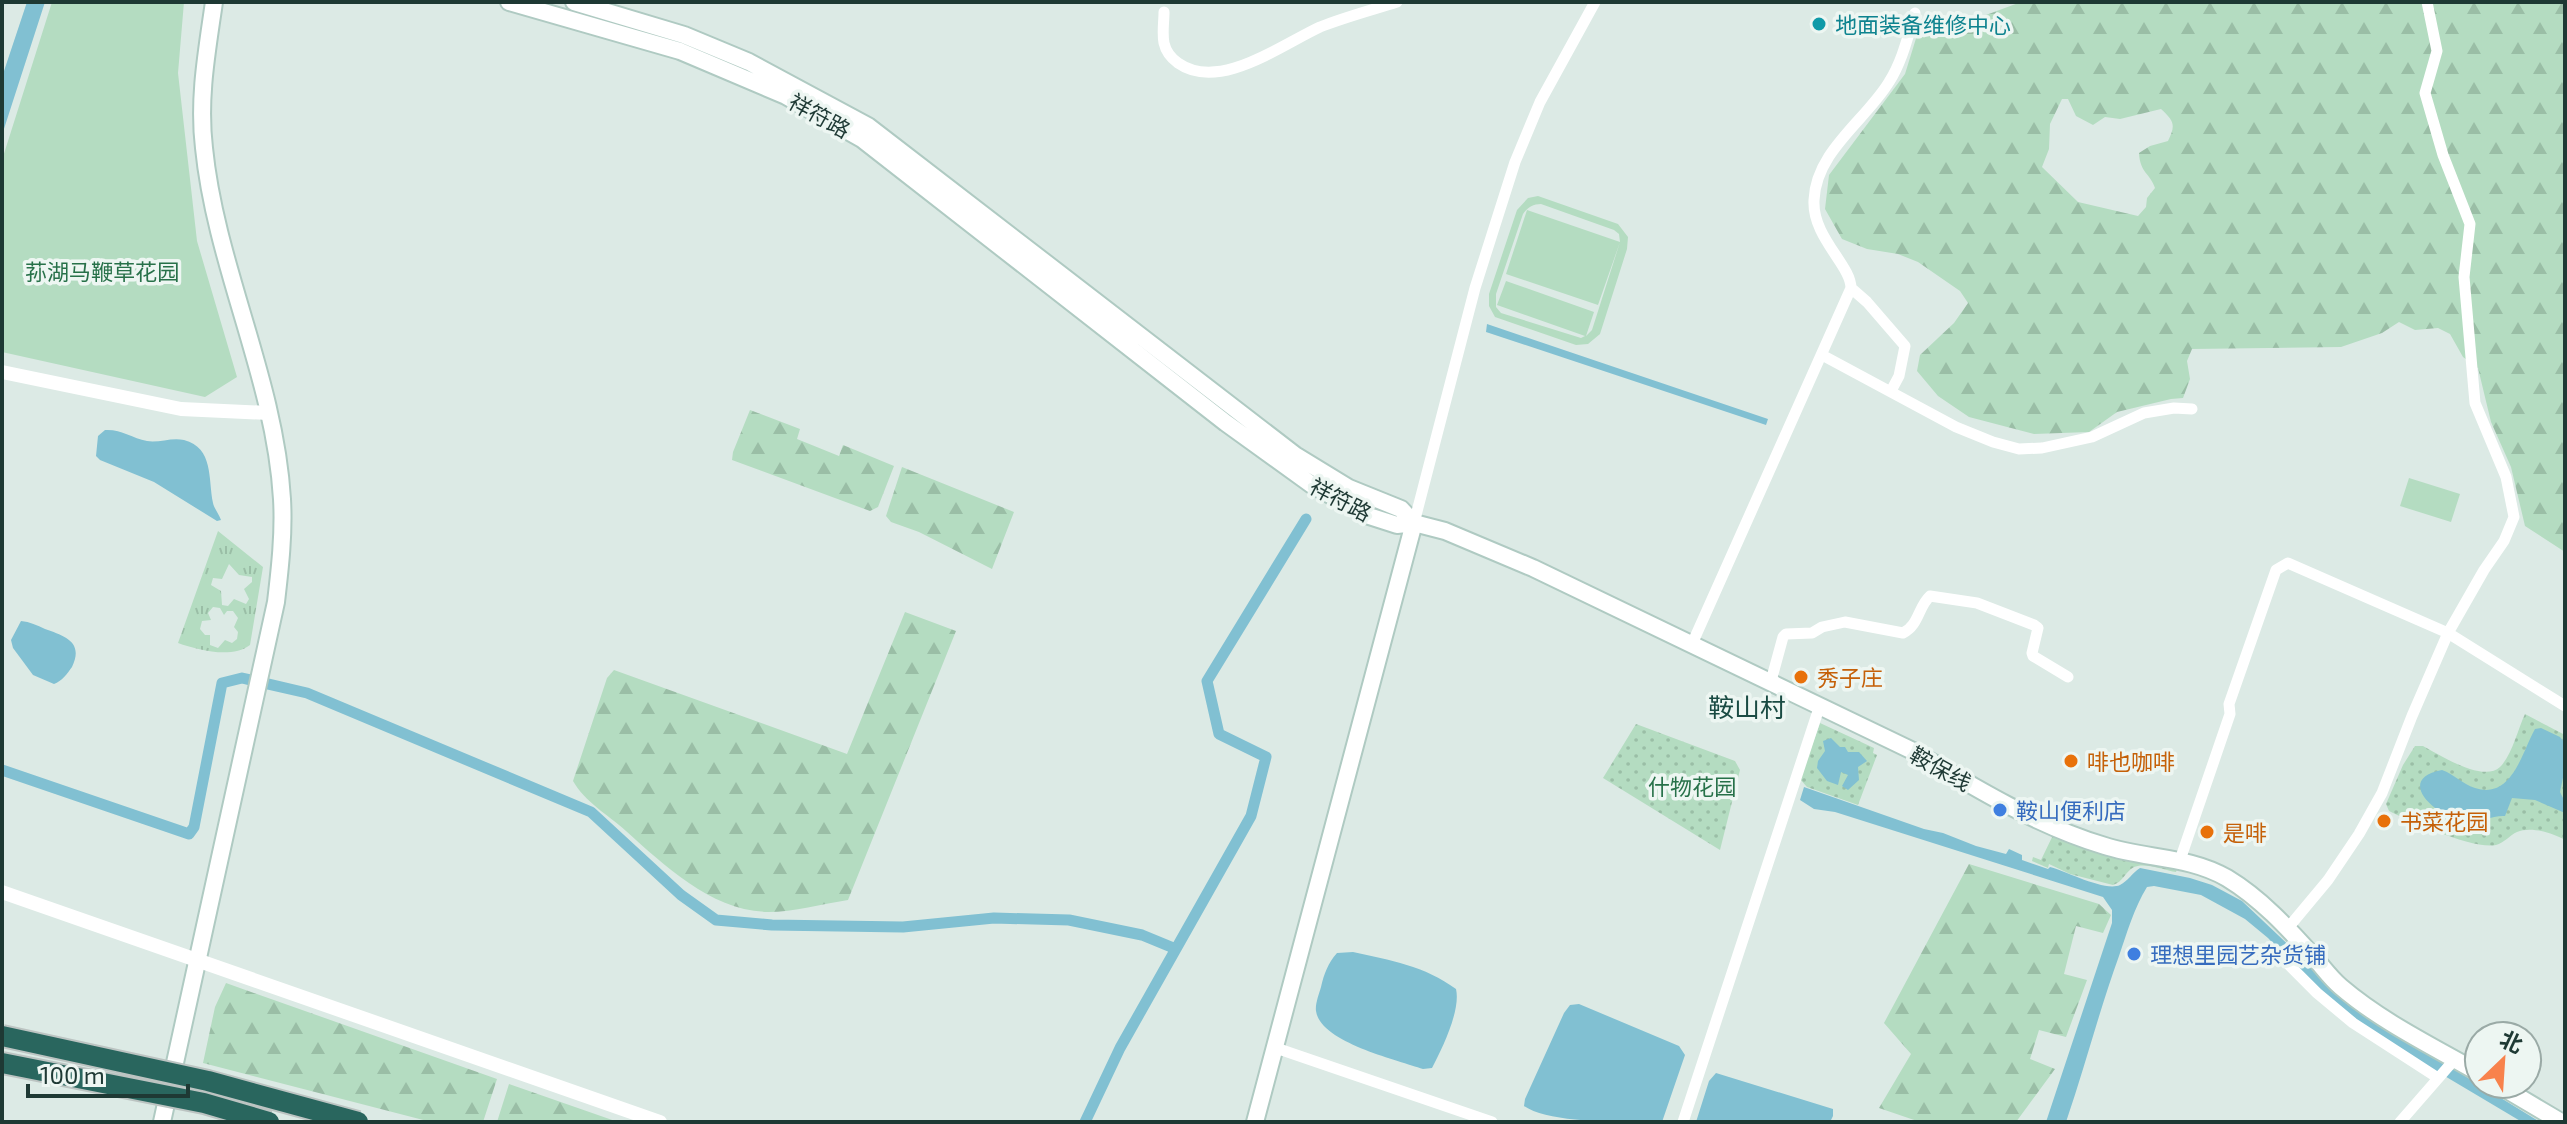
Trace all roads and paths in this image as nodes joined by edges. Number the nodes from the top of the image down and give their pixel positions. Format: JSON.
{"nodes":[{"id":1,"x":214,"y":2,"type":"edge"},
{"id":2,"x":509,"y":2,"type":"edge"},
{"id":3,"x":574,"y":2,"type":"edge"},
{"id":4,"x":1397,"y":2,"type":"edge"},
{"id":5,"x":1595,"y":2,"type":"edge"},
{"id":6,"x":2427,"y":2,"type":"edge"},
{"id":7,"x":1164,"y":12,"type":"dead end"},
{"id":8,"x":1915,"y":13,"type":"dead end"},
{"id":9,"x":1851,"y":288,"type":"junction"},
{"id":10,"x":1822,"y":355,"type":"junction"},
{"id":11,"x":2,"y":372,"type":"edge"},
{"id":12,"x":1891,"y":391,"type":"junction"},
{"id":13,"x":2192,"y":409,"type":"dead end"},
{"id":14,"x":268,"y":413,"type":"junction"},
{"id":15,"x":1414,"y":523,"type":"junction"},
{"id":16,"x":2448,"y":633,"type":"junction"},
{"id":17,"x":1692,"y":644,"type":"junction"},
{"id":18,"x":2068,"y":677,"type":"dead end"},
{"id":19,"x":1771,"y":681,"type":"junction"},
{"id":20,"x":1820,"y":705,"type":"junction"},
{"id":21,"x":2565,"y":706,"type":"edge"},
{"id":22,"x":2180,"y":860,"type":"junction"},
{"id":23,"x":2,"y":892,"type":"edge"},
{"id":24,"x":2289,"y":934,"type":"junction"},
{"id":25,"x":198,"y":960,"type":"junction"},
{"id":26,"x":2,"y":1036,"type":"edge"},
{"id":27,"x":1276,"y":1048,"type":"junction"},
{"id":28,"x":2452,"y":1062,"type":"junction"},
{"id":29,"x":2,"y":1063,"type":"edge"},
{"id":30,"x":2463,"y":1066,"type":"edge"},
{"id":31,"x":2438,"y":1078,"type":"junction"},
{"id":32,"x":2524,"y":1100,"type":"edge"},
{"id":33,"x":2404,"y":1121,"type":"edge"},
{"id":34,"x":162,"y":1122,"type":"edge"},
{"id":35,"x":269,"y":1122,"type":"edge"},
{"id":36,"x":358,"y":1122,"type":"edge"},
{"id":37,"x":660,"y":1122,"type":"edge"},
{"id":38,"x":1255,"y":1122,"type":"edge"},
{"id":39,"x":1492,"y":1122,"type":"edge"},
{"id":40,"x":1683,"y":1122,"type":"edge"},
{"id":41,"x":2561,"y":1122,"type":"edge"}],
"edges":[{"from":1,"to":14,"type":"main road"},
{"from":2,"to":15,"type":"main road","name":"祥符路"},
{"from":3,"to":15,"type":"main road","name":"祥符路"},
{"from":4,"to":7,"type":"street"},
{"from":5,"to":15,"type":"street"},
{"from":6,"to":16,"type":"street"},
{"from":8,"to":9,"type":"street"},
{"from":9,"to":10,"type":"street"},
{"from":9,"to":12,"type":"street"},
{"from":10,"to":12,"type":"street"},
{"from":10,"to":17,"type":"street"},
{"from":11,"to":14,"type":"street"},
{"from":12,"to":13,"type":"street"},
{"from":14,"to":25,"type":"main road"},
{"from":15,"to":17,"type":"main road","name":"鞍保线"},
{"from":15,"to":27,"type":"main road"},
{"from":16,"to":21,"type":"street"},
{"from":16,"to":22,"type":"street"},
{"from":16,"to":24,"type":"street"},
{"from":17,"to":19,"type":"main road","name":"鞍保线"},
{"from":18,"to":19,"type":"street"},
{"from":19,"to":20,"type":"main road","name":"鞍保线"},
{"from":20,"to":22,"type":"main road","name":"鞍保线"},
{"from":20,"to":40,"type":"street"},
{"from":22,"to":24,"type":"main road","name":"鞍保线"},
{"from":23,"to":25,"type":"street"},
{"from":24,"to":28,"type":"main road","name":"鞍保线"},
{"from":24,"to":31,"type":"street"},
{"from":25,"to":34,"type":"main road"},
{"from":25,"to":37,"type":"street"},
{"from":26,"to":36,"type":"highway","bridge":true},
{"from":27,"to":38,"type":"main road"},
{"from":27,"to":39,"type":"street"},
{"from":28,"to":30,"type":"main road","name":"鞍保线"},
{"from":28,"to":31,"type":"street"},
{"from":29,"to":35,"type":"highway","bridge":true},
{"from":31,"to":33,"type":"street"},
{"from":32,"to":41,"type":"main road"}]}
